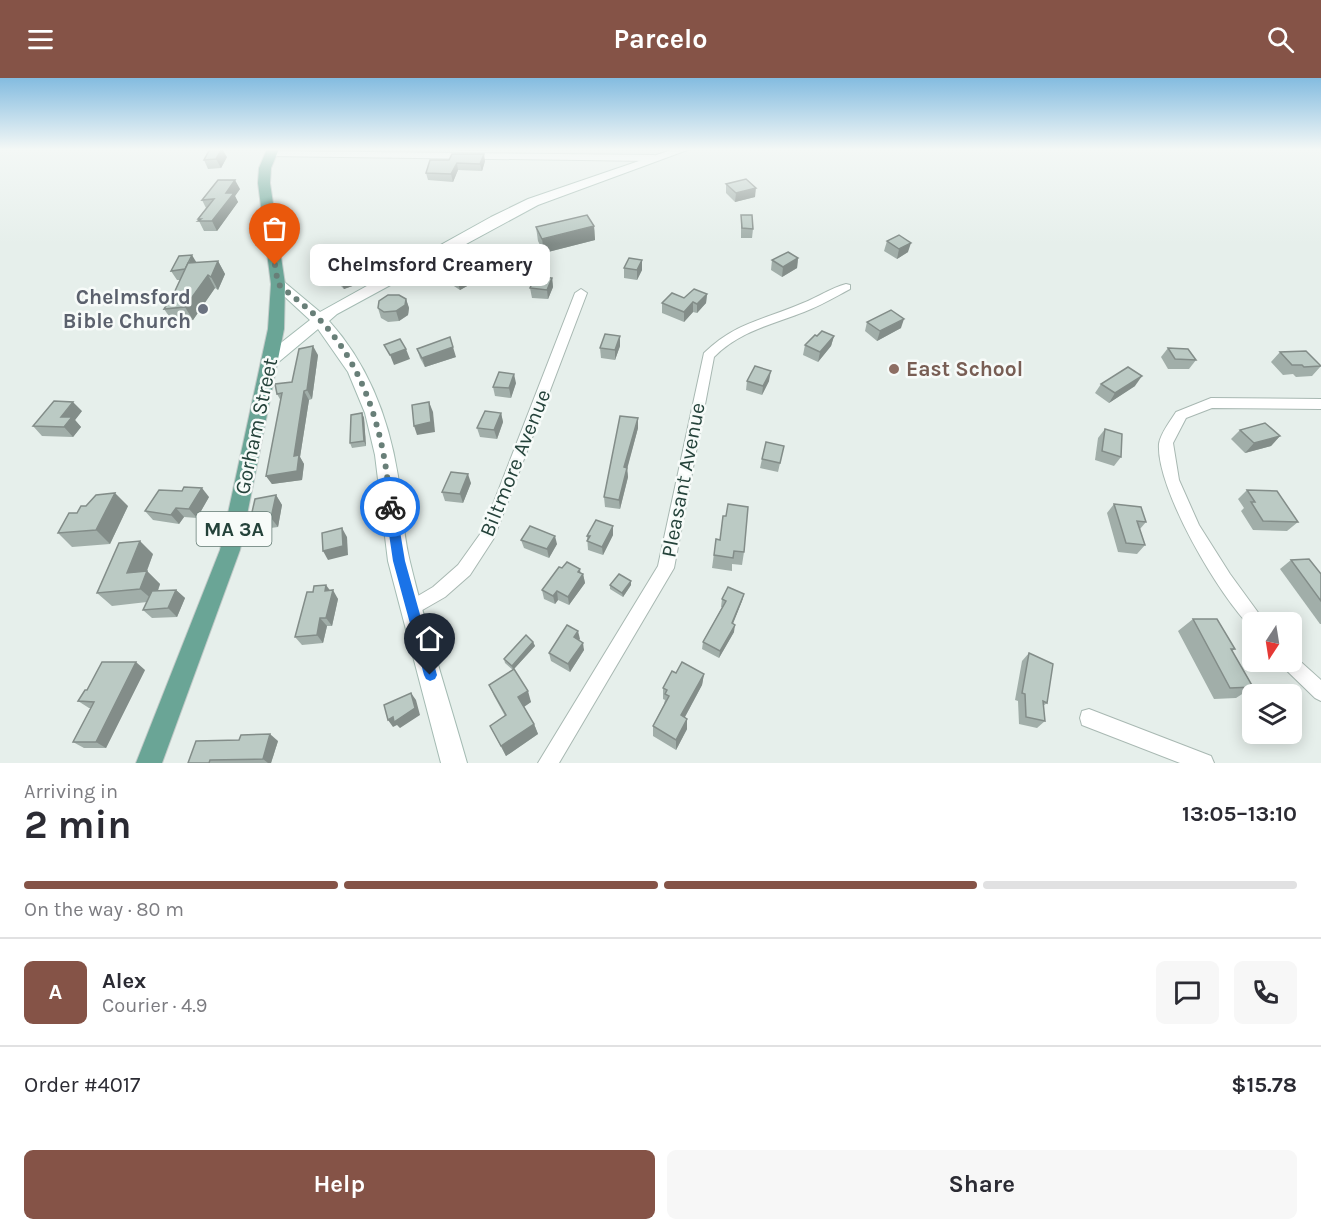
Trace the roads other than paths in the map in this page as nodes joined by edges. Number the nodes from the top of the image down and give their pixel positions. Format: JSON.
{"nodes":[{"id":1,"x":264,"y":181,"type":"edge"},
{"id":2,"x":592,"y":181,"type":"edge"},
{"id":3,"x":278,"y":284,"type":"junction"},
{"id":4,"x":846,"y":287,"type":"dead end"},
{"id":5,"x":581,"y":293,"type":"dead end"},
{"id":6,"x":320,"y":320,"type":"junction"},
{"id":7,"x":269,"y":361,"type":"junction"},
{"id":8,"x":1321,"y":404,"type":"edge"},
{"id":9,"x":412,"y":608,"type":"junction"},
{"id":10,"x":1249,"y":612,"type":"edge"},
{"id":11,"x":1300,"y":672,"type":"edge"},
{"id":12,"x":1321,"y":692,"type":"edge"},
{"id":13,"x":1089,"y":718,"type":"dead end"},
{"id":14,"x":149,"y":763,"type":"edge"},
{"id":15,"x":454,"y":763,"type":"edge"},
{"id":16,"x":548,"y":763,"type":"edge"},
{"id":17,"x":1204,"y":763,"type":"edge"}],
"edges":[{"from":1,"to":3,"type":"main road","name":"Gorham Street","number":"MA 3A"},
{"from":2,"to":6,"type":"street"},
{"from":3,"to":6,"type":"street"},
{"from":3,"to":7,"type":"main road","name":"Gorham Street","number":"MA 3A"},
{"from":4,"to":16,"type":"street","name":"Pleasant Avenue"},
{"from":5,"to":9,"type":"street","name":"Biltmore Avenue"},
{"from":6,"to":7,"type":"street"},
{"from":6,"to":9,"type":"street"},
{"from":7,"to":14,"type":"main road","name":"Gorham Street","number":"MA 3A"},
{"from":8,"to":10,"type":"street"},
{"from":9,"to":15,"type":"street"},
{"from":11,"to":12,"type":"street"},
{"from":13,"to":17,"type":"street"}]}
